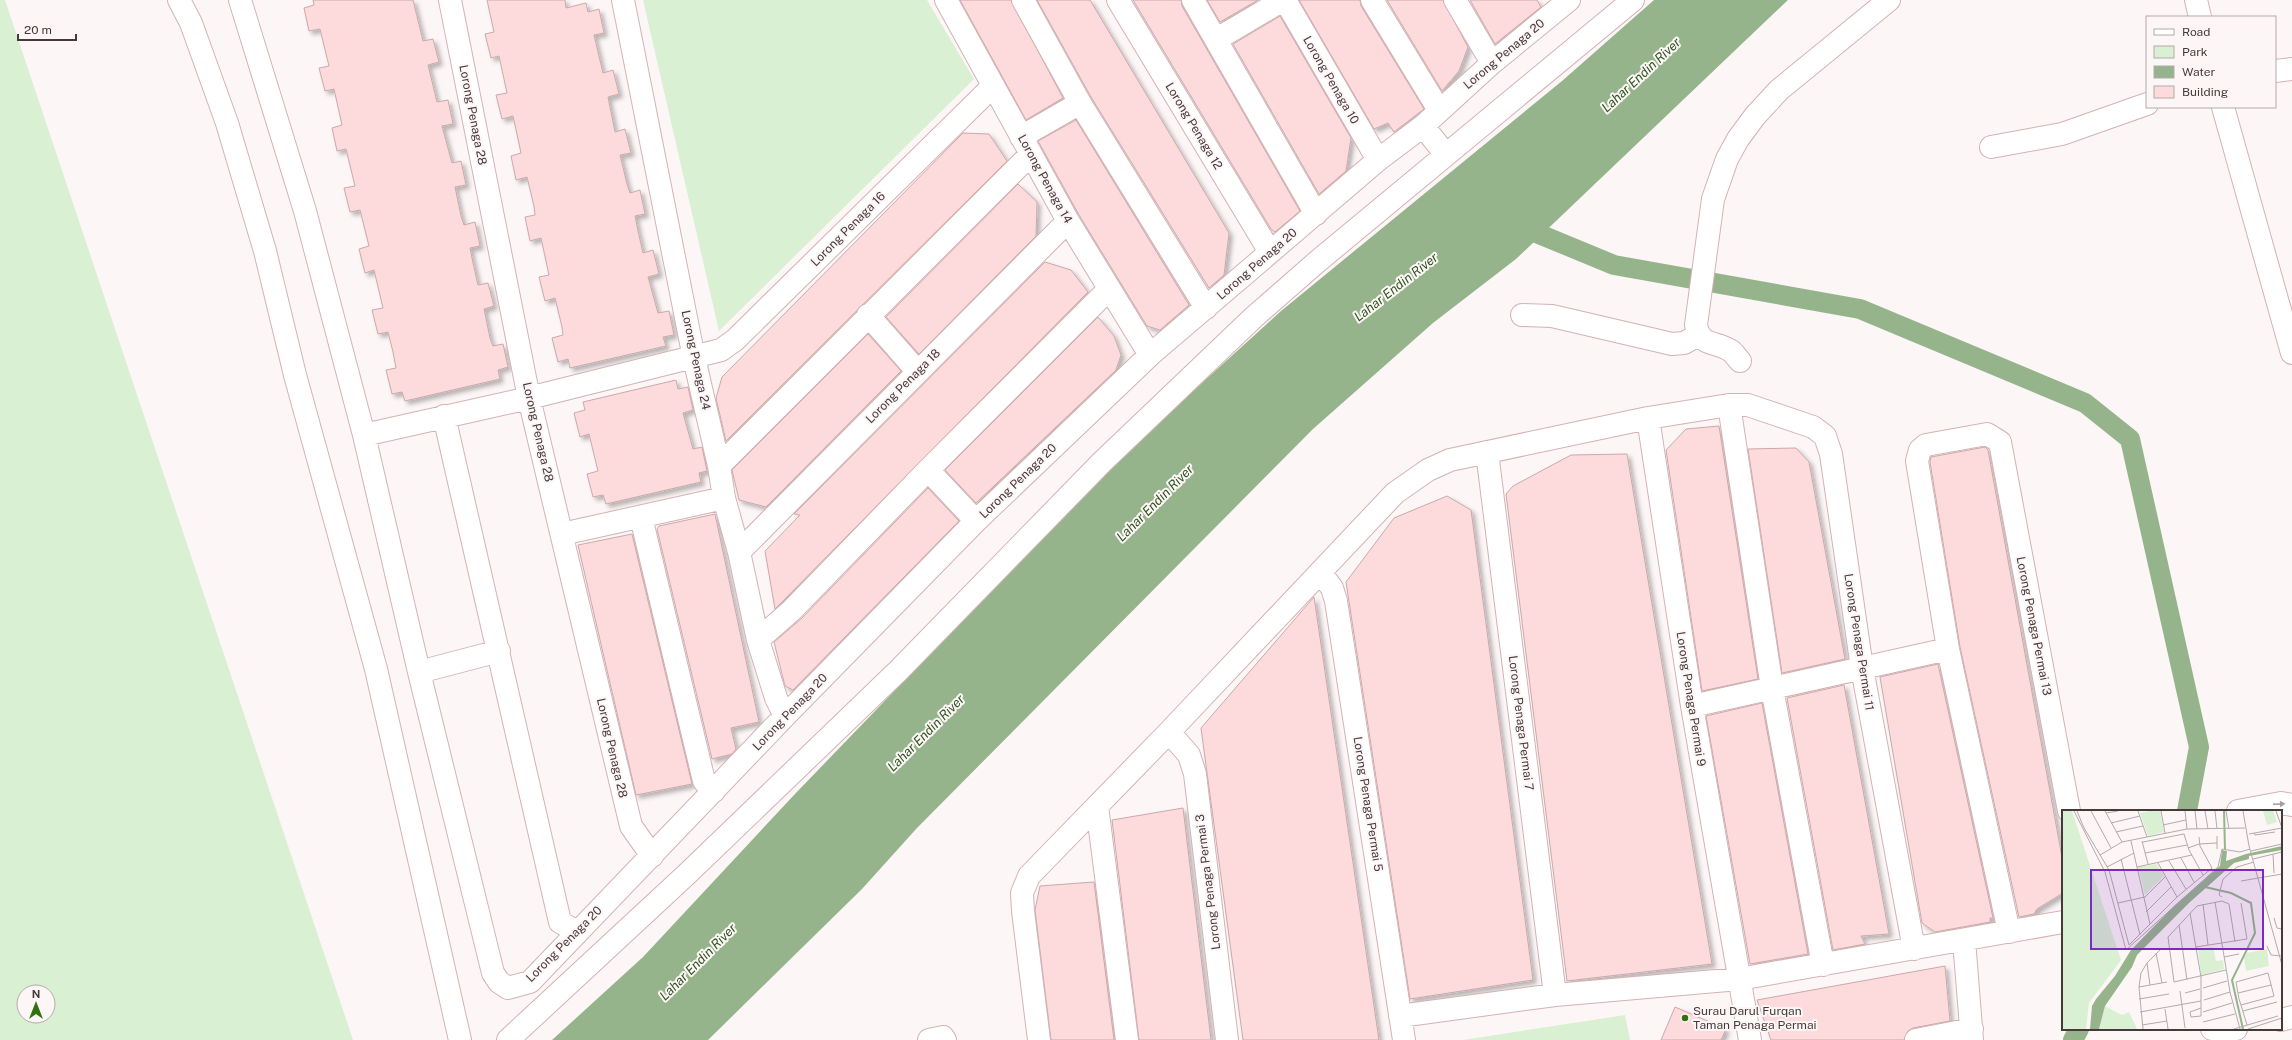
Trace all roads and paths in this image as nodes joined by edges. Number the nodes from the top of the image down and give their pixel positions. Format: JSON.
{"nodes":[{"id":1,"x":179,"y":0,"type":"edge"},
{"id":2,"x":240,"y":0,"type":"edge"},
{"id":3,"x":450,"y":0,"type":"edge"},
{"id":4,"x":623,"y":0,"type":"edge"},
{"id":5,"x":946,"y":0,"type":"edge"},
{"id":6,"x":1023,"y":0,"type":"edge"},
{"id":7,"x":1118,"y":0,"type":"edge"},
{"id":8,"x":1193,"y":0,"type":"edge"},
{"id":9,"x":1284,"y":0,"type":"edge"},
{"id":10,"x":1372,"y":0,"type":"edge"},
{"id":11,"x":1455,"y":0,"type":"edge"},
{"id":12,"x":1569,"y":0,"type":"edge"},
{"id":13,"x":1633,"y":0,"type":"edge"},
{"id":14,"x":1889,"y":0,"type":"edge"},
{"id":15,"x":2196,"y":0,"type":"edge"},
{"id":16,"x":1547,"y":7,"type":"edge"},
{"id":17,"x":2200,"y":16,"type":"edge"},
{"id":18,"x":1217,"y":38,"type":"junction"},
{"id":19,"x":1492,"y":63,"type":"junction"},
{"id":20,"x":2292,"y":69,"type":"edge"},
{"id":21,"x":2276,"y":71,"type":"edge"},
{"id":22,"x":993,"y":86,"type":"junction"},
{"id":23,"x":1080,"y":103,"type":"junction"},
{"id":24,"x":2146,"y":104,"type":"edge"},
{"id":25,"x":2224,"y":108,"type":"edge"},
{"id":26,"x":1438,"y":110,"type":"junction"},
{"id":27,"x":1423,"y":126,"type":"junction"},
{"id":28,"x":1026,"y":145,"type":"junction"},
{"id":29,"x":1991,"y":147,"type":"dead end"},
{"id":30,"x":1446,"y":155,"type":"junction"},
{"id":31,"x":1378,"y":160,"type":"junction"},
{"id":32,"x":1316,"y":214,"type":"junction"},
{"id":33,"x":1068,"y":221,"type":"junction"},
{"id":34,"x":1270,"y":252,"type":"junction"},
{"id":35,"x":1109,"y":289,"type":"junction"},
{"id":36,"x":1206,"y":308,"type":"junction"},
{"id":37,"x":1522,"y":314,"type":"dead end"},
{"id":38,"x":868,"y":316,"type":"junction"},
{"id":39,"x":1698,"y":336,"type":"junction"},
{"id":40,"x":2292,"y":352,"type":"edge"},
{"id":41,"x":1150,"y":355,"type":"junction"},
{"id":42,"x":694,"y":358,"type":"junction"},
{"id":43,"x":1740,"y":361,"type":"dead end"},
{"id":44,"x":918,"y":372,"type":"junction"},
{"id":45,"x":529,"y":398,"type":"junction"},
{"id":46,"x":1729,"y":405,"type":"junction"},
{"id":47,"x":444,"y":416,"type":"junction"},
{"id":48,"x":1648,"y":418,"type":"junction"},
{"id":49,"x":364,"y":435,"type":"junction"},
{"id":50,"x":1487,"y":452,"type":"junction"},
{"id":51,"x":719,"y":466,"type":"junction"},
{"id":52,"x":928,"y":470,"type":"junction"},
{"id":53,"x":724,"y":498,"type":"junction"},
{"id":54,"x":641,"y":517,"type":"junction"},
{"id":55,"x":976,"y":521,"type":"junction"},
{"id":56,"x":562,"y":534,"type":"junction"},
{"id":57,"x":739,"y":552,"type":"junction"},
{"id":58,"x":1320,"y":572,"type":"junction"},
{"id":59,"x":758,"y":640,"type":"junction"},
{"id":60,"x":1948,"y":649,"type":"junction"},
{"id":61,"x":499,"y":652,"type":"junction"},
{"id":62,"x":1862,"y":668,"type":"junction"},
{"id":63,"x":419,"y":672,"type":"junction"},
{"id":64,"x":1772,"y":688,"type":"junction"},
{"id":65,"x":1692,"y":706,"type":"junction"},
{"id":66,"x":785,"y":716,"type":"junction"},
{"id":67,"x":1169,"y":732,"type":"junction"},
{"id":68,"x":714,"y":791,"type":"junction"},
{"id":69,"x":2292,"y":805,"type":"edge"},
{"id":70,"x":1097,"y":806,"type":"junction"},
{"id":71,"x":2069,"y":810,"type":"edge"},
{"id":72,"x":2243,"y":810,"type":"edge"},
{"id":73,"x":652,"y":856,"type":"junction"},
{"id":74,"x":2062,"y":923,"type":"edge"},
{"id":75,"x":577,"y":932,"type":"junction"},
{"id":76,"x":2009,"y":932,"type":"junction"},
{"id":77,"x":1964,"y":940,"type":"junction"},
{"id":78,"x":1914,"y":949,"type":"junction"},
{"id":79,"x":1823,"y":965,"type":"junction"},
{"id":80,"x":1739,"y":979,"type":"junction"},
{"id":81,"x":1554,"y":995,"type":"junction"},
{"id":82,"x":1400,"y":1016,"type":"junction"},
{"id":83,"x":2292,"y":1018,"type":"edge"},
{"id":84,"x":2282,"y":1020,"type":"edge"},
{"id":85,"x":2218,"y":1030,"type":"edge"},
{"id":86,"x":2230,"y":1030,"type":"edge"},
{"id":87,"x":1972,"y":1035,"type":"edge"},
{"id":88,"x":460,"y":1040,"type":"edge"},
{"id":89,"x":508,"y":1040,"type":"edge"},
{"id":90,"x":1039,"y":1040,"type":"edge"},
{"id":91,"x":1127,"y":1040,"type":"edge"},
{"id":92,"x":1228,"y":1040,"type":"edge"},
{"id":93,"x":1404,"y":1040,"type":"edge"},
{"id":94,"x":1750,"y":1040,"type":"edge"},
{"id":95,"x":1916,"y":1040,"type":"edge"}],
"edges":[{"from":1,"to":88,"type":"street"},
{"from":2,"to":49,"type":"street"},
{"from":3,"to":45,"type":"street","name":"Lorong Penaga 28"},
{"from":4,"to":42,"type":"street","name":"Lorong Penaga 24"},
{"from":5,"to":22,"type":"street","name":"Lorong Penaga 14"},
{"from":6,"to":23,"type":"street"},
{"from":7,"to":34,"type":"street","name":"Lorong Penaga 12"},
{"from":8,"to":18,"type":"street"},
{"from":9,"to":18,"type":"street"},
{"from":9,"to":31,"type":"street","name":"Lorong Penaga 10"},
{"from":10,"to":26,"type":"street"},
{"from":11,"to":19,"type":"street"},
{"from":12,"to":16,"type":"street","name":"Lorong Penaga 20"},
{"from":13,"to":30,"type":"street"},
{"from":14,"to":39,"type":"street"},
{"from":15,"to":17,"type":"street"},
{"from":16,"to":19,"type":"street","name":"Lorong Penaga 20"},
{"from":18,"to":32,"type":"street"},
{"from":19,"to":26,"type":"street","name":"Lorong Penaga 20"},
{"from":20,"to":21,"type":"street"},
{"from":22,"to":28,"type":"street","name":"Lorong Penaga 14"},
{"from":22,"to":42,"type":"street","name":"Lorong Penaga 16"},
{"from":23,"to":28,"type":"street"},
{"from":23,"to":36,"type":"street"},
{"from":24,"to":29,"type":"street"},
{"from":25,"to":40,"type":"street"},
{"from":26,"to":27,"type":"street","name":"Lorong Penaga 20"},
{"from":27,"to":30,"type":"street"},
{"from":27,"to":31,"type":"street","name":"Lorong Penaga 20"},
{"from":28,"to":33,"type":"street","name":"Lorong Penaga 14"},
{"from":28,"to":38,"type":"street"},
{"from":30,"to":89,"type":"street"},
{"from":31,"to":32,"type":"street","name":"Lorong Penaga 20"},
{"from":32,"to":34,"type":"street","name":"Lorong Penaga 20"},
{"from":33,"to":35,"type":"street","name":"Lorong Penaga 14"},
{"from":33,"to":44,"type":"street","name":"Lorong Penaga 18"},
{"from":34,"to":36,"type":"street","name":"Lorong Penaga 20"},
{"from":35,"to":41,"type":"street","name":"Lorong Penaga 14"},
{"from":35,"to":52,"type":"street"},
{"from":36,"to":41,"type":"street","name":"Lorong Penaga 20"},
{"from":37,"to":39,"type":"street"},
{"from":38,"to":44,"type":"street"},
{"from":38,"to":51,"type":"street"},
{"from":39,"to":43,"type":"street"},
{"from":41,"to":55,"type":"street","name":"Lorong Penaga 20"},
{"from":42,"to":45,"type":"street","name":"Lorong Penaga 16"},
{"from":42,"to":51,"type":"street","name":"Lorong Penaga 24"},
{"from":44,"to":57,"type":"street","name":"Lorong Penaga 18"},
{"from":45,"to":47,"type":"street","name":"Lorong Penaga 16"},
{"from":45,"to":56,"type":"street","name":"Lorong Penaga 28"},
{"from":46,"to":48,"type":"street","name":"Lorong Penaga Permai 11"},
{"from":46,"to":62,"type":"street","name":"Lorong Penaga Permai 11"},
{"from":46,"to":64,"type":"street"},
{"from":47,"to":49,"type":"street","name":"Lorong Penaga 16"},
{"from":47,"to":61,"type":"street"},
{"from":48,"to":50,"type":"street","name":"Lorong Penaga Permai 11"},
{"from":48,"to":65,"type":"street","name":"Lorong Penaga Permai 9"},
{"from":49,"to":63,"type":"street"},
{"from":50,"to":58,"type":"street","name":"Lorong Penaga Permai 11"},
{"from":50,"to":81,"type":"street","name":"Lorong Penaga Permai 7"},
{"from":51,"to":53,"type":"street","name":"Lorong Penaga 24"},
{"from":52,"to":55,"type":"street"},
{"from":52,"to":59,"type":"street"},
{"from":53,"to":54,"type":"street"},
{"from":53,"to":57,"type":"street","name":"Lorong Penaga 24"},
{"from":54,"to":56,"type":"street"},
{"from":54,"to":68,"type":"street"},
{"from":55,"to":66,"type":"street","name":"Lorong Penaga 20"},
{"from":56,"to":73,"type":"street","name":"Lorong Penaga 28"},
{"from":57,"to":59,"type":"street","name":"Lorong Penaga 24"},
{"from":58,"to":67,"type":"street","name":"Lorong Penaga Permai 11"},
{"from":58,"to":82,"type":"street","name":"Lorong Penaga Permai 5"},
{"from":59,"to":66,"type":"street","name":"Lorong Penaga 24"},
{"from":60,"to":62,"type":"street"},
{"from":60,"to":71,"type":"street","name":"Lorong Penaga Permai 13"},
{"from":60,"to":76,"type":"street"},
{"from":61,"to":63,"type":"street"},
{"from":61,"to":75,"type":"street"},
{"from":62,"to":64,"type":"street"},
{"from":62,"to":78,"type":"street","name":"Lorong Penaga Permai 11"},
{"from":63,"to":75,"type":"street","name":"Lorong Penaga 20"},
{"from":64,"to":65,"type":"street"},
{"from":64,"to":79,"type":"street"},
{"from":65,"to":80,"type":"street","name":"Lorong Penaga Permai 9"},
{"from":66,"to":68,"type":"street","name":"Lorong Penaga 20"},
{"from":67,"to":70,"type":"street","name":"Lorong Penaga Permai 11"},
{"from":67,"to":92,"type":"street","name":"Lorong Penaga Permai 3"},
{"from":68,"to":73,"type":"street","name":"Lorong Penaga 20"},
{"from":72,"to":69,"type":"street","one_way":true},
{"from":70,"to":90,"type":"street","name":"Lorong Penaga Permai 11"},
{"from":70,"to":91,"type":"street"},
{"from":73,"to":75,"type":"street","name":"Lorong Penaga 20"},
{"from":74,"to":76,"type":"street"},
{"from":76,"to":77,"type":"street"},
{"from":77,"to":78,"type":"street"},
{"from":77,"to":87,"type":"street"},
{"from":78,"to":79,"type":"street"},
{"from":79,"to":80,"type":"street"},
{"from":80,"to":81,"type":"street"},
{"from":80,"to":94,"type":"street","name":"Lorong Penaga Permai 9"},
{"from":81,"to":82,"type":"street"},
{"from":82,"to":93,"type":"street","name":"Lorong Penaga Permai 5"},
{"from":83,"to":84,"type":"street"},
{"from":85,"to":86,"type":"street"},
{"from":87,"to":95,"type":"street"}]}
